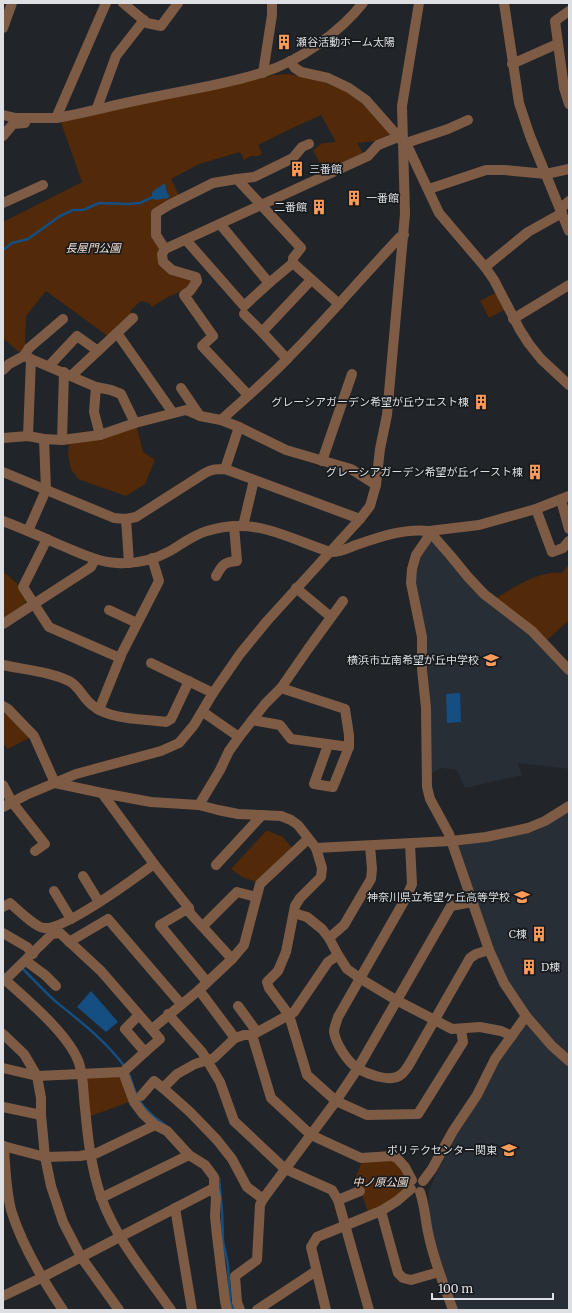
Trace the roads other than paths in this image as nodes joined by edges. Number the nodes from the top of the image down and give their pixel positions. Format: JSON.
{"nodes":[{"id":1,"x":12,"y":3,"type":"edge"},
{"id":2,"x":106,"y":3,"type":"edge"},
{"id":3,"x":123,"y":3,"type":"edge"},
{"id":4,"x":178,"y":3,"type":"edge"},
{"id":5,"x":272,"y":3,"type":"edge"},
{"id":6,"x":363,"y":3,"type":"edge"},
{"id":7,"x":419,"y":3,"type":"edge"},
{"id":8,"x":504,"y":3,"type":"edge"},
{"id":9,"x":569,"y":11,"type":"edge"},
{"id":10,"x":144,"y":20,"type":"junction"},
{"id":11,"x":3,"y":28,"type":"edge"},
{"id":12,"x":557,"y":44,"type":"junction"},
{"id":13,"x":290,"y":61,"type":"junction"},
{"id":14,"x":512,"y":64,"type":"junction"},
{"id":15,"x":565,"y":66,"type":"edge"},
{"id":16,"x":263,"y":73,"type":"junction"},
{"id":17,"x":569,"y":104,"type":"edge"},
{"id":18,"x":97,"y":108,"type":"junction"},
{"id":19,"x":3,"y":115,"type":"edge"},
{"id":20,"x":39,"y":118,"type":"junction"},
{"id":21,"x":56,"y":118,"type":"junction"},
{"id":22,"x":468,"y":120,"type":"dead end"},
{"id":23,"x":3,"y":136,"type":"edge"},
{"id":24,"x":402,"y":141,"type":"junction"},
{"id":25,"x":309,"y":144,"type":"dead end"},
{"id":26,"x":569,"y":169,"type":"edge"},
{"id":27,"x":546,"y":174,"type":"junction"},
{"id":28,"x":237,"y":179,"type":"junction"},
{"id":29,"x":43,"y":185,"type":"dead end"},
{"id":30,"x":429,"y":189,"type":"junction"},
{"id":31,"x":569,"y":201,"type":"edge"},
{"id":32,"x":3,"y":203,"type":"edge"},
{"id":33,"x":262,"y":205,"type":"junction"},
{"id":34,"x":561,"y":211,"type":"junction"},
{"id":35,"x":220,"y":224,"type":"junction"},
{"id":36,"x":569,"y":231,"type":"edge"},
{"id":37,"x":404,"y":235,"type":"junction"},
{"id":38,"x":186,"y":240,"type":"junction"},
{"id":39,"x":165,"y":249,"type":"junction"},
{"id":40,"x":293,"y":263,"type":"junction"},
{"id":41,"x":485,"y":267,"type":"junction"},
{"id":42,"x":311,"y":280,"type":"junction"},
{"id":43,"x":269,"y":282,"type":"junction"},
{"id":44,"x":569,"y":285,"type":"edge"},
{"id":45,"x":339,"y":304,"type":"junction"},
{"id":46,"x":244,"y":314,"type":"dead end"},
{"id":47,"x":133,"y":318,"type":"dead end"},
{"id":48,"x":63,"y":319,"type":"dead end"},
{"id":49,"x":513,"y":319,"type":"junction"},
{"id":50,"x":262,"y":332,"type":"junction"},
{"id":51,"x":117,"y":333,"type":"junction"},
{"id":52,"x":98,"y":351,"type":"junction"},
{"id":53,"x":27,"y":358,"type":"junction"},
{"id":54,"x":287,"y":359,"type":"junction"},
{"id":55,"x":5,"y":364,"type":"edge"},
{"id":56,"x":49,"y":366,"type":"junction"},
{"id":57,"x":68,"y":374,"type":"junction"},
{"id":58,"x":352,"y":374,"type":"dead end"},
{"id":59,"x":569,"y":385,"type":"edge"},
{"id":60,"x":96,"y":387,"type":"junction"},
{"id":61,"x":180,"y":388,"type":"dead end"},
{"id":62,"x":248,"y":395,"type":"junction"},
{"id":63,"x":172,"y":413,"type":"junction"},
{"id":64,"x":200,"y":416,"type":"junction"},
{"id":65,"x":220,"y":420,"type":"junction"},
{"id":66,"x":135,"y":423,"type":"junction"},
{"id":67,"x":239,"y":427,"type":"junction"},
{"id":68,"x":28,"y":436,"type":"junction"},
{"id":69,"x":100,"y":436,"type":"junction"},
{"id":70,"x":3,"y":438,"type":"edge"},
{"id":71,"x":44,"y":439,"type":"junction"},
{"id":72,"x":62,"y":440,"type":"junction"},
{"id":73,"x":322,"y":461,"type":"junction"},
{"id":74,"x":225,"y":469,"type":"junction"},
{"id":75,"x":3,"y":472,"type":"edge"},
{"id":76,"x":254,"y":480,"type":"junction"},
{"id":77,"x":376,"y":485,"type":"junction"},
{"id":78,"x":46,"y":490,"type":"junction"},
{"id":79,"x":565,"y":498,"type":"edge"},
{"id":80,"x":534,"y":510,"type":"junction"},
{"id":81,"x":126,"y":519,"type":"junction"},
{"id":82,"x":360,"y":519,"type":"junction"},
{"id":83,"x":3,"y":521,"type":"edge"},
{"id":84,"x":238,"y":526,"type":"junction"},
{"id":85,"x":569,"y":529,"type":"edge"},
{"id":86,"x":28,"y":531,"type":"junction"},
{"id":87,"x":429,"y":531,"type":"junction"},
{"id":88,"x":47,"y":539,"type":"junction"},
{"id":89,"x":569,"y":541,"type":"edge"},
{"id":90,"x":330,"y":552,"type":"junction"},
{"id":91,"x":152,"y":558,"type":"junction"},
{"id":92,"x":95,"y":559,"type":"junction"},
{"id":93,"x":129,"y":563,"type":"junction"},
{"id":94,"x":216,"y":576,"type":"dead end"},
{"id":95,"x":296,"y":588,"type":"junction"},
{"id":96,"x":343,"y":601,"type":"dead end"},
{"id":97,"x":34,"y":604,"type":"junction"},
{"id":98,"x":109,"y":610,"type":"dead end"},
{"id":99,"x":331,"y":617,"type":"junction"},
{"id":100,"x":137,"y":623,"type":"junction"},
{"id":101,"x":3,"y":624,"type":"edge"},
{"id":102,"x":120,"y":658,"type":"junction"},
{"id":103,"x":151,"y":663,"type":"dead end"},
{"id":104,"x":3,"y":664,"type":"edge"},
{"id":105,"x":569,"y":670,"type":"edge"},
{"id":106,"x":189,"y":681,"type":"junction"},
{"id":107,"x":281,"y":688,"type":"junction"},
{"id":108,"x":213,"y":693,"type":"junction"},
{"id":109,"x":3,"y":706,"type":"edge"},
{"id":110,"x":99,"y":710,"type":"junction"},
{"id":111,"x":202,"y":712,"type":"junction"},
{"id":112,"x":252,"y":720,"type":"junction"},
{"id":113,"x":239,"y":737,"type":"junction"},
{"id":114,"x":328,"y":744,"type":"junction"},
{"id":115,"x":349,"y":747,"type":"junction"},
{"id":116,"x":55,"y":783,"type":"junction"},
{"id":117,"x":3,"y":785,"type":"edge"},
{"id":118,"x":102,"y":793,"type":"junction"},
{"id":119,"x":7,"y":804,"type":"edge"},
{"id":120,"x":199,"y":805,"type":"junction"},
{"id":121,"x":569,"y":806,"type":"edge"},
{"id":122,"x":262,"y":815,"type":"junction"},
{"id":123,"x":308,"y":839,"type":"junction"},
{"id":124,"x":451,"y":841,"type":"junction"},
{"id":125,"x":410,"y":844,"type":"junction"},
{"id":126,"x":370,"y":846,"type":"junction"},
{"id":127,"x":316,"y":848,"type":"junction"},
{"id":128,"x":35,"y":852,"type":"dead end"},
{"id":129,"x":154,"y":864,"type":"junction"},
{"id":130,"x":216,"y":865,"type":"dead end"},
{"id":131,"x":83,"y":876,"type":"dead end"},
{"id":132,"x":54,"y":891,"type":"dead end"},
{"id":133,"x":256,"y":897,"type":"junction"},
{"id":134,"x":99,"y":902,"type":"junction"},
{"id":135,"x":472,"y":902,"type":"junction"},
{"id":136,"x":3,"y":907,"type":"edge"},
{"id":137,"x":189,"y":908,"type":"junction"},
{"id":138,"x":294,"y":913,"type":"junction"},
{"id":139,"x":71,"y":919,"type":"junction"},
{"id":140,"x":203,"y":926,"type":"junction"},
{"id":141,"x":3,"y":934,"type":"edge"},
{"id":142,"x":329,"y":938,"type":"junction"},
{"id":143,"x":69,"y":942,"type":"junction"},
{"id":144,"x":489,"y":950,"type":"junction"},
{"id":145,"x":338,"y":955,"type":"junction"},
{"id":146,"x":29,"y":957,"type":"junction"},
{"id":147,"x":232,"y":959,"type":"junction"},
{"id":148,"x":4,"y":979,"type":"edge"},
{"id":149,"x":361,"y":979,"type":"junction"},
{"id":150,"x":207,"y":982,"type":"junction"},
{"id":151,"x":56,"y":986,"type":"dead end"},
{"id":152,"x":199,"y":990,"type":"junction"},
{"id":153,"x":396,"y":1000,"type":"junction"},
{"id":154,"x":181,"y":1004,"type":"junction"},
{"id":155,"x":238,"y":1006,"type":"dead end"},
{"id":156,"x":168,"y":1014,"type":"junction"},
{"id":157,"x":139,"y":1015,"type":"junction"},
{"id":158,"x":289,"y":1016,"type":"junction"},
{"id":159,"x":526,"y":1016,"type":"junction"},
{"id":160,"x":434,"y":1020,"type":"junction"},
{"id":161,"x":152,"y":1029,"type":"junction"},
{"id":162,"x":461,"y":1029,"type":"junction"},
{"id":163,"x":3,"y":1034,"type":"edge"},
{"id":164,"x":254,"y":1034,"type":"junction"},
{"id":165,"x":512,"y":1036,"type":"junction"},
{"id":166,"x":235,"y":1038,"type":"junction"},
{"id":167,"x":144,"y":1052,"type":"junction"},
{"id":168,"x":206,"y":1060,"type":"junction"},
{"id":169,"x":569,"y":1061,"type":"edge"},
{"id":170,"x":3,"y":1068,"type":"edge"},
{"id":171,"x":358,"y":1068,"type":"junction"},
{"id":172,"x":123,"y":1072,"type":"junction"},
{"id":173,"x":81,"y":1073,"type":"junction"},
{"id":174,"x":37,"y":1076,"type":"junction"},
{"id":175,"x":163,"y":1088,"type":"junction"},
{"id":176,"x":141,"y":1096,"type":"dead end"},
{"id":177,"x":336,"y":1101,"type":"junction"},
{"id":178,"x":3,"y":1107,"type":"edge"},
{"id":179,"x":41,"y":1115,"type":"junction"},
{"id":180,"x":155,"y":1125,"type":"junction"},
{"id":181,"x":311,"y":1135,"type":"junction"},
{"id":182,"x":4,"y":1146,"type":"edge"},
{"id":183,"x":89,"y":1155,"type":"junction"},
{"id":184,"x":189,"y":1156,"type":"junction"},
{"id":185,"x":45,"y":1157,"type":"junction"},
{"id":186,"x":285,"y":1169,"type":"junction"},
{"id":187,"x":414,"y":1187,"type":"junction"},
{"id":188,"x":214,"y":1188,"type":"junction"},
{"id":189,"x":360,"y":1191,"type":"dead end"},
{"id":190,"x":101,"y":1198,"type":"junction"},
{"id":191,"x":263,"y":1199,"type":"junction"},
{"id":192,"x":338,"y":1200,"type":"junction"},
{"id":193,"x":175,"y":1208,"type":"junction"},
{"id":194,"x":381,"y":1211,"type":"junction"},
{"id":195,"x":7,"y":1212,"type":"edge"},
{"id":196,"x":346,"y":1225,"type":"junction"},
{"id":197,"x":119,"y":1236,"type":"junction"},
{"id":198,"x":81,"y":1257,"type":"junction"},
{"id":199,"x":316,"y":1271,"type":"junction"},
{"id":200,"x":439,"y":1272,"type":"junction"},
{"id":201,"x":41,"y":1278,"type":"junction"},
{"id":202,"x":3,"y":1296,"type":"edge"},
{"id":203,"x":271,"y":1306,"type":"edge"},
{"id":204,"x":450,"y":1309,"type":"edge"},
{"id":205,"x":63,"y":1310,"type":"edge"},
{"id":206,"x":119,"y":1310,"type":"edge"},
{"id":207,"x":171,"y":1310,"type":"edge"},
{"id":208,"x":192,"y":1310,"type":"edge"},
{"id":209,"x":228,"y":1310,"type":"edge"},
{"id":210,"x":240,"y":1310,"type":"edge"},
{"id":211,"x":257,"y":1310,"type":"edge"},
{"id":212,"x":326,"y":1310,"type":"edge"},
{"id":213,"x":369,"y":1310,"type":"edge"}],
"edges":[{"from":1,"to":11,"type":"street"},
{"from":2,"to":21,"type":"street"},
{"from":3,"to":10,"type":"street"},
{"from":4,"to":10,"type":"street"},
{"from":5,"to":16,"type":"street"},
{"from":6,"to":13,"type":"street"},
{"from":7,"to":24,"type":"street"},
{"from":8,"to":14,"type":"street"},
{"from":9,"to":12,"type":"street"},
{"from":10,"to":18,"type":"street"},
{"from":12,"to":14,"type":"street"},
{"from":12,"to":15,"type":"street"},
{"from":13,"to":16,"type":"street"},
{"from":13,"to":24,"type":"street"},
{"from":14,"to":27,"type":"street"},
{"from":15,"to":17,"type":"street"},
{"from":16,"to":18,"type":"street"},
{"from":18,"to":21,"type":"street"},
{"from":19,"to":20,"type":"street"},
{"from":20,"to":21,"type":"street"},
{"from":20,"to":23,"type":"street"},
{"from":22,"to":24,"type":"street"},
{"from":24,"to":30,"type":"street"},
{"from":24,"to":33,"type":"street"},
{"from":24,"to":37,"type":"street"},
{"from":25,"to":28,"type":"street"},
{"from":26,"to":27,"type":"street"},
{"from":27,"to":30,"type":"street"},
{"from":27,"to":34,"type":"street"},
{"from":28,"to":33,"type":"street"},
{"from":28,"to":39,"type":"street"},
{"from":29,"to":32,"type":"street"},
{"from":30,"to":41,"type":"street"},
{"from":31,"to":34,"type":"street"},
{"from":33,"to":35,"type":"street"},
{"from":33,"to":40,"type":"street"},
{"from":34,"to":36,"type":"street"},
{"from":34,"to":41,"type":"street"},
{"from":35,"to":38,"type":"street"},
{"from":35,"to":43,"type":"street"},
{"from":37,"to":45,"type":"street"},
{"from":37,"to":77,"type":"street"},
{"from":38,"to":39,"type":"street"},
{"from":38,"to":43,"type":"street"},
{"from":39,"to":62,"type":"street"},
{"from":40,"to":42,"type":"street"},
{"from":40,"to":43,"type":"street"},
{"from":41,"to":49,"type":"street"},
{"from":42,"to":45,"type":"street"},
{"from":42,"to":50,"type":"street"},
{"from":44,"to":49,"type":"street"},
{"from":45,"to":54,"type":"street"},
{"from":46,"to":50,"type":"street"},
{"from":47,"to":51,"type":"street"},
{"from":48,"to":53,"type":"street"},
{"from":49,"to":59,"type":"street"},
{"from":50,"to":54,"type":"street"},
{"from":51,"to":52,"type":"street"},
{"from":51,"to":63,"type":"street"},
{"from":52,"to":56,"type":"street"},
{"from":52,"to":57,"type":"street"},
{"from":53,"to":55,"type":"street"},
{"from":53,"to":56,"type":"street"},
{"from":53,"to":68,"type":"street"},
{"from":54,"to":62,"type":"street"},
{"from":56,"to":57,"type":"street"},
{"from":57,"to":60,"type":"street"},
{"from":57,"to":72,"type":"street"},
{"from":58,"to":73,"type":"street"},
{"from":60,"to":66,"type":"street"},
{"from":60,"to":69,"type":"street"},
{"from":61,"to":64,"type":"street"},
{"from":62,"to":65,"type":"street"},
{"from":63,"to":64,"type":"street"},
{"from":63,"to":66,"type":"street"},
{"from":64,"to":65,"type":"street"},
{"from":65,"to":67,"type":"street"},
{"from":66,"to":69,"type":"street"},
{"from":67,"to":73,"type":"street"},
{"from":67,"to":74,"type":"street"},
{"from":68,"to":70,"type":"street"},
{"from":68,"to":71,"type":"street"},
{"from":69,"to":72,"type":"street"},
{"from":71,"to":72,"type":"street"},
{"from":71,"to":78,"type":"street"},
{"from":73,"to":77,"type":"street"},
{"from":74,"to":76,"type":"street"},
{"from":74,"to":81,"type":"street"},
{"from":75,"to":78,"type":"street"},
{"from":76,"to":82,"type":"street"},
{"from":76,"to":84,"type":"street"},
{"from":77,"to":82,"type":"street"},
{"from":78,"to":81,"type":"street"},
{"from":78,"to":86,"type":"street"},
{"from":79,"to":80,"type":"street"},
{"from":79,"to":85,"type":"street"},
{"from":80,"to":87,"type":"street"},
{"from":80,"to":89,"type":"street"},
{"from":81,"to":93,"type":"street"},
{"from":82,"to":90,"type":"street"},
{"from":83,"to":86,"type":"street"},
{"from":84,"to":90,"type":"street"},
{"from":84,"to":91,"type":"street"},
{"from":84,"to":94,"type":"street"},
{"from":86,"to":88,"type":"street"},
{"from":87,"to":90,"type":"street"},
{"from":87,"to":105,"type":"street"},
{"from":87,"to":124,"type":"street"},
{"from":88,"to":92,"type":"street"},
{"from":88,"to":97,"type":"street"},
{"from":90,"to":95,"type":"street"},
{"from":91,"to":93,"type":"street"},
{"from":91,"to":100,"type":"street"},
{"from":92,"to":93,"type":"street"},
{"from":92,"to":97,"type":"street"},
{"from":95,"to":99,"type":"street"},
{"from":95,"to":108,"type":"street"},
{"from":96,"to":99,"type":"street"},
{"from":97,"to":101,"type":"street"},
{"from":97,"to":102,"type":"street"},
{"from":98,"to":100,"type":"street"},
{"from":99,"to":107,"type":"street"},
{"from":100,"to":102,"type":"street"},
{"from":102,"to":110,"type":"street"},
{"from":103,"to":106,"type":"street"},
{"from":104,"to":110,"type":"street"},
{"from":106,"to":108,"type":"street"},
{"from":106,"to":110,"type":"street"},
{"from":107,"to":112,"type":"street"},
{"from":107,"to":115,"type":"street"},
{"from":108,"to":111,"type":"street"},
{"from":109,"to":116,"type":"street"},
{"from":111,"to":113,"type":"street"},
{"from":111,"to":116,"type":"street"},
{"from":112,"to":113,"type":"street"},
{"from":112,"to":114,"type":"street"},
{"from":113,"to":120,"type":"street"},
{"from":114,"to":115,"type":"street"},
{"from":114,"to":115,"type":"street"},
{"from":116,"to":118,"type":"street"},
{"from":116,"to":119,"type":"street"},
{"from":117,"to":119,"type":"street"},
{"from":118,"to":120,"type":"street"},
{"from":118,"to":129,"type":"street"},
{"from":119,"to":128,"type":"street"},
{"from":120,"to":122,"type":"street"},
{"from":121,"to":124,"type":"street"},
{"from":122,"to":123,"type":"street"},
{"from":122,"to":130,"type":"street"},
{"from":123,"to":127,"type":"street"},
{"from":123,"to":133,"type":"street"},
{"from":124,"to":125,"type":"street"},
{"from":124,"to":135,"type":"street"},
{"from":125,"to":126,"type":"street"},
{"from":125,"to":149,"type":"street"},
{"from":126,"to":127,"type":"street"},
{"from":126,"to":142,"type":"street"},
{"from":127,"to":138,"type":"street"},
{"from":129,"to":134,"type":"street"},
{"from":129,"to":137,"type":"street"},
{"from":131,"to":134,"type":"street"},
{"from":132,"to":139,"type":"street"},
{"from":133,"to":140,"type":"street"},
{"from":133,"to":147,"type":"street"},
{"from":134,"to":139,"type":"street"},
{"from":135,"to":144,"type":"street"},
{"from":135,"to":153,"type":"street"},
{"from":136,"to":139,"type":"street"},
{"from":137,"to":140,"type":"street"},
{"from":137,"to":150,"type":"street"},
{"from":138,"to":142,"type":"street"},
{"from":138,"to":158,"type":"street"},
{"from":140,"to":147,"type":"street"},
{"from":141,"to":146,"type":"street"},
{"from":142,"to":145,"type":"street"},
{"from":143,"to":146,"type":"street"},
{"from":143,"to":154,"type":"street"},
{"from":143,"to":157,"type":"street"},
{"from":144,"to":159,"type":"street"},
{"from":144,"to":160,"type":"street"},
{"from":145,"to":149,"type":"street"},
{"from":145,"to":158,"type":"street"},
{"from":146,"to":148,"type":"street"},
{"from":146,"to":151,"type":"street"},
{"from":147,"to":150,"type":"street"},
{"from":148,"to":173,"type":"street"},
{"from":149,"to":153,"type":"street"},
{"from":149,"to":171,"type":"street"},
{"from":150,"to":152,"type":"street"},
{"from":152,"to":154,"type":"street"},
{"from":152,"to":166,"type":"street"},
{"from":153,"to":160,"type":"street"},
{"from":153,"to":171,"type":"street"},
{"from":154,"to":156,"type":"street"},
{"from":155,"to":164,"type":"street"},
{"from":156,"to":161,"type":"street"},
{"from":156,"to":168,"type":"street"},
{"from":157,"to":161,"type":"street"},
{"from":157,"to":167,"type":"street"},
{"from":158,"to":164,"type":"street"},
{"from":158,"to":177,"type":"street"},
{"from":159,"to":165,"type":"street"},
{"from":159,"to":169,"type":"street"},
{"from":160,"to":162,"type":"street"},
{"from":160,"to":171,"type":"street"},
{"from":161,"to":167,"type":"street"},
{"from":162,"to":165,"type":"street"},
{"from":162,"to":177,"type":"street"},
{"from":163,"to":174,"type":"street"},
{"from":164,"to":166,"type":"street"},
{"from":164,"to":181,"type":"street"},
{"from":165,"to":187,"type":"street"},
{"from":166,"to":168,"type":"street"},
{"from":167,"to":172,"type":"street"},
{"from":168,"to":175,"type":"street"},
{"from":168,"to":186,"type":"street"},
{"from":170,"to":174,"type":"street"},
{"from":171,"to":177,"type":"street"},
{"from":172,"to":173,"type":"street"},
{"from":172,"to":180,"type":"street"},
{"from":173,"to":174,"type":"street"},
{"from":173,"to":183,"type":"street"},
{"from":174,"to":179,"type":"street"},
{"from":175,"to":176,"type":"street"},
{"from":175,"to":191,"type":"street"},
{"from":177,"to":181,"type":"street"},
{"from":178,"to":179,"type":"street"},
{"from":179,"to":185,"type":"street"},
{"from":180,"to":183,"type":"street"},
{"from":180,"to":184,"type":"street"},
{"from":181,"to":186,"type":"street"},
{"from":181,"to":187,"type":"street"},
{"from":182,"to":185,"type":"street"},
{"from":182,"to":195,"type":"street"},
{"from":183,"to":185,"type":"street"},
{"from":183,"to":190,"type":"street"},
{"from":184,"to":188,"type":"street"},
{"from":184,"to":190,"type":"street"},
{"from":185,"to":198,"type":"street"},
{"from":186,"to":191,"type":"street"},
{"from":186,"to":192,"type":"street"},
{"from":187,"to":194,"type":"street"},
{"from":187,"to":200,"type":"street"},
{"from":188,"to":193,"type":"street"},
{"from":188,"to":209,"type":"street"},
{"from":189,"to":192,"type":"street"},
{"from":190,"to":197,"type":"street"},
{"from":191,"to":210,"type":"street"},
{"from":192,"to":196,"type":"street"},
{"from":193,"to":197,"type":"street"},
{"from":193,"to":208,"type":"street"},
{"from":194,"to":196,"type":"street"},
{"from":194,"to":200,"type":"street"},
{"from":195,"to":201,"type":"street"},
{"from":196,"to":199,"type":"street"},
{"from":196,"to":213,"type":"street"},
{"from":197,"to":198,"type":"street"},
{"from":197,"to":207,"type":"street"},
{"from":198,"to":201,"type":"street"},
{"from":198,"to":206,"type":"street"},
{"from":199,"to":203,"type":"street"},
{"from":199,"to":212,"type":"street"},
{"from":200,"to":204,"type":"street"},
{"from":201,"to":202,"type":"street"},
{"from":201,"to":205,"type":"street"},
{"from":203,"to":211,"type":"street"}]}
